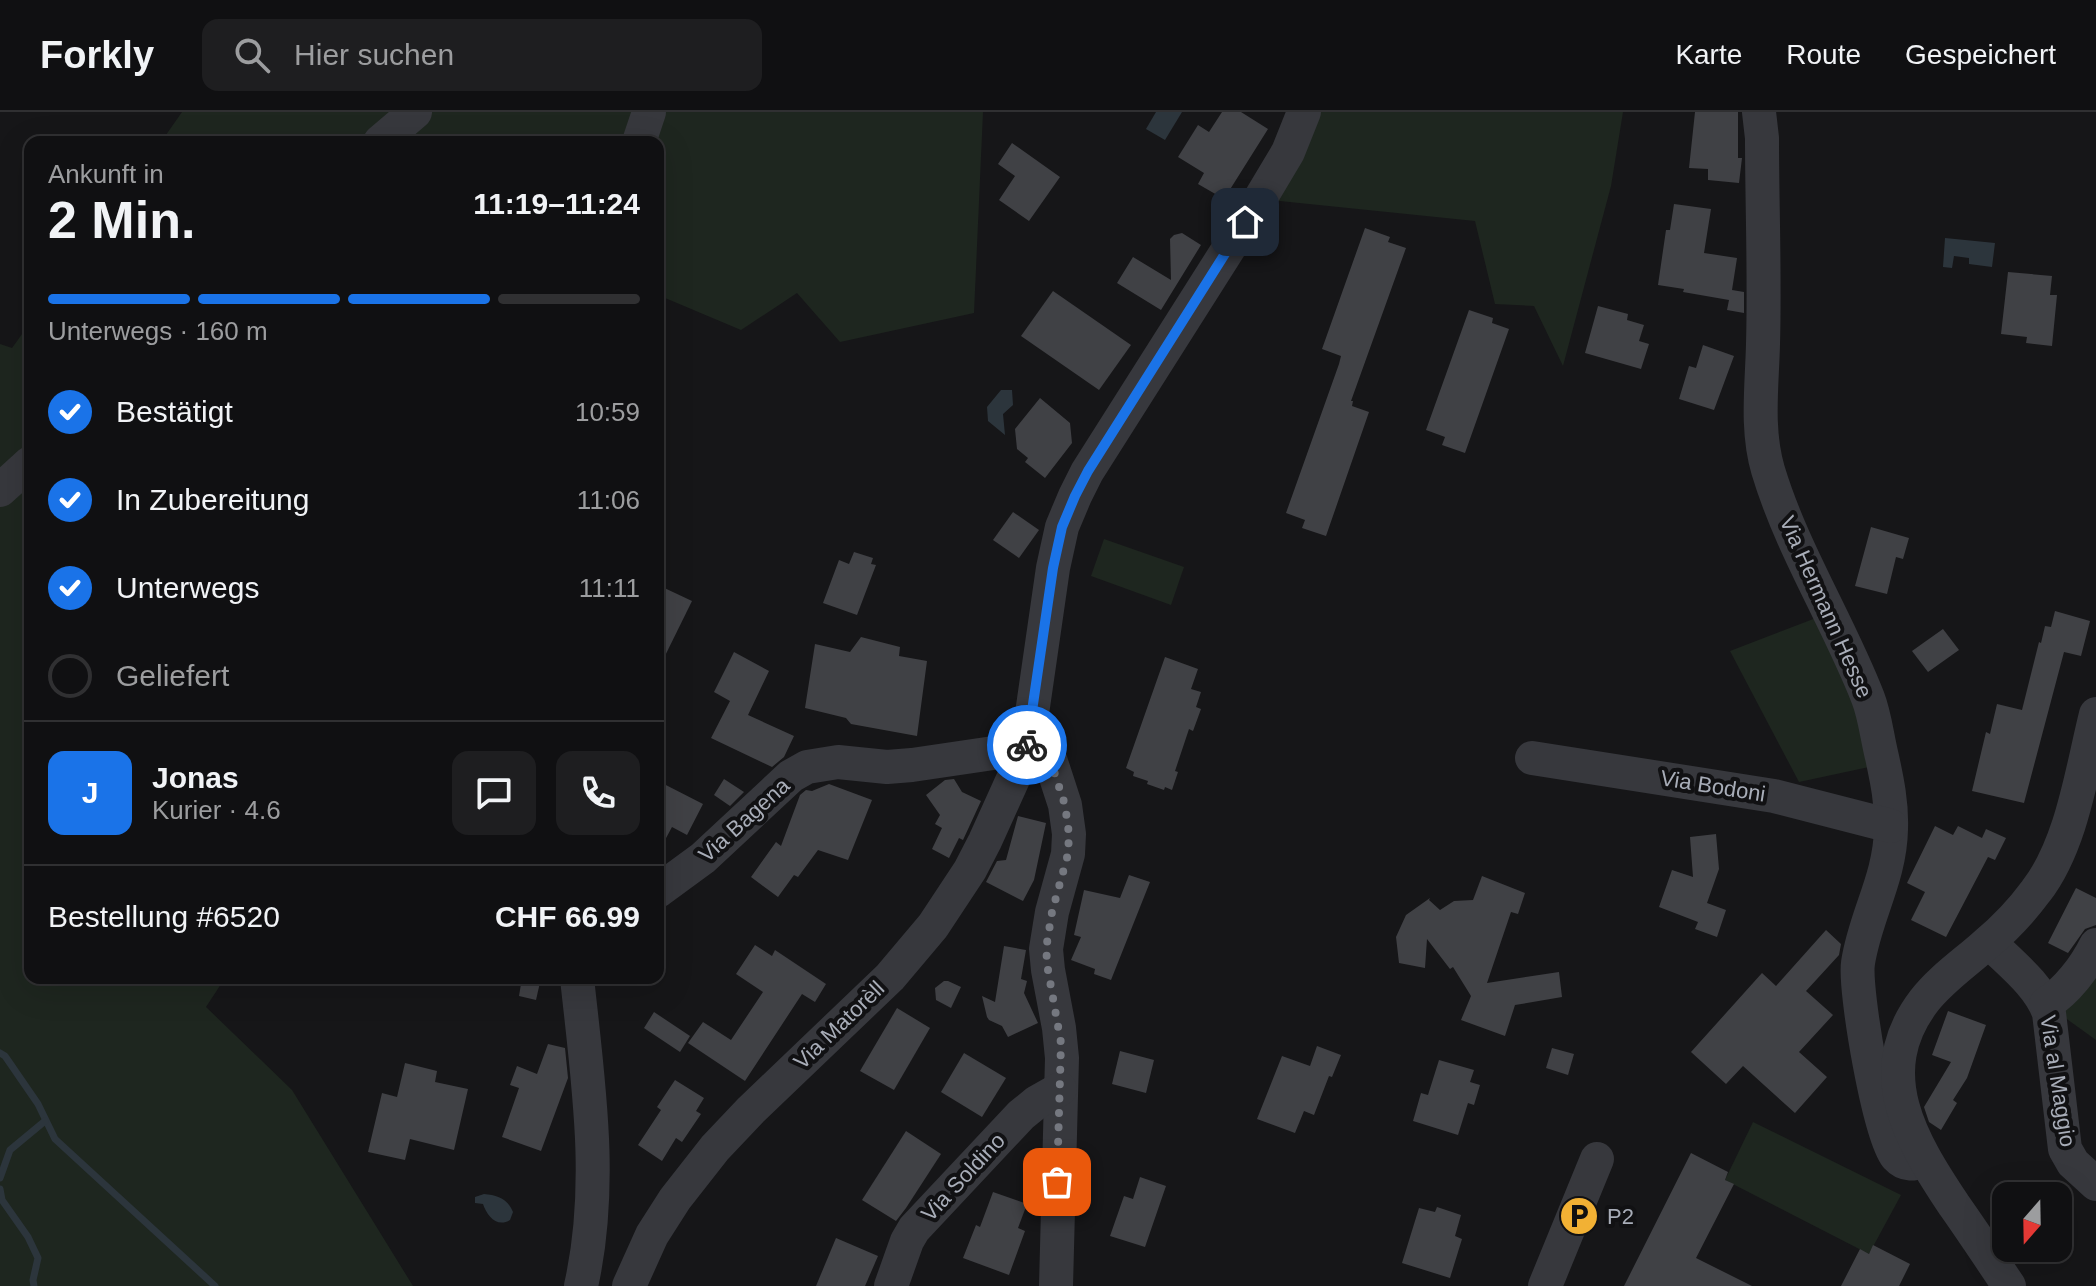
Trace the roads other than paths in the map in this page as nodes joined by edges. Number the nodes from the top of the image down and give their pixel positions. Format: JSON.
{"nodes":[{"id":1,"x":415,"y":112,"type":"edge"},
{"id":2,"x":649,"y":112,"type":"edge"},
{"id":3,"x":1304,"y":112,"type":"edge"},
{"id":4,"x":1759,"y":112,"type":"edge"},
{"id":5,"x":387,"y":136,"type":"edge"},
{"id":6,"x":641,"y":136,"type":"edge"},
{"id":7,"x":24,"y":468,"type":"edge"},
{"id":8,"x":0,"y":490,"type":"edge"},
{"id":9,"x":2096,"y":714,"type":"edge"},
{"id":10,"x":1027,"y":748,"type":"junction"},
{"id":11,"x":1532,"y":758,"type":"dead end"},
{"id":12,"x":1891,"y":826,"type":"junction"},
{"id":13,"x":664,"y":887,"type":"edge"},
{"id":14,"x":1989,"y":942,"type":"junction"},
{"id":15,"x":2096,"y":945,"type":"edge"},
{"id":16,"x":578,"y":984,"type":"edge"},
{"id":17,"x":2046,"y":1004,"type":"junction"},
{"id":18,"x":1060,"y":1089,"type":"junction"},
{"id":19,"x":1597,"y":1159,"type":"dead end"},
{"id":20,"x":1925,"y":1161,"type":"junction"},
{"id":21,"x":2096,"y":1184,"type":"edge"},
{"id":22,"x":581,"y":1286,"type":"edge"},
{"id":23,"x":629,"y":1286,"type":"edge"},
{"id":24,"x":891,"y":1286,"type":"edge"},
{"id":25,"x":1056,"y":1286,"type":"edge"},
{"id":26,"x":1545,"y":1286,"type":"edge"},
{"id":27,"x":2009,"y":1286,"type":"edge"}],
"edges":[{"from":1,"to":5,"type":"street"},
{"from":2,"to":6,"type":"street"},
{"from":3,"to":10,"type":"street","name":"Via Matorèll"},
{"from":4,"to":12,"type":"street","name":"Via Hermann Hesse"},
{"from":7,"to":8,"type":"street"},
{"from":9,"to":14,"type":"street"},
{"from":10,"to":13,"type":"street","name":"Via Bagena"},
{"from":10,"to":18,"type":"street"},
{"from":10,"to":23,"type":"street","name":"Via Matorèll"},
{"from":11,"to":12,"type":"street","name":"Via Bodoni"},
{"from":12,"to":20,"type":"street","name":"Via Hermann Hesse"},
{"from":14,"to":17,"type":"street","name":"Via al Maggio"},
{"from":14,"to":20,"type":"street"},
{"from":15,"to":17,"type":"street"},
{"from":16,"to":22,"type":"street"},
{"from":17,"to":21,"type":"street","name":"Via al Maggio"},
{"from":18,"to":24,"type":"street","name":"Via Soldino"},
{"from":18,"to":25,"type":"street"},
{"from":19,"to":26,"type":"street"},
{"from":20,"to":27,"type":"street"}]}
